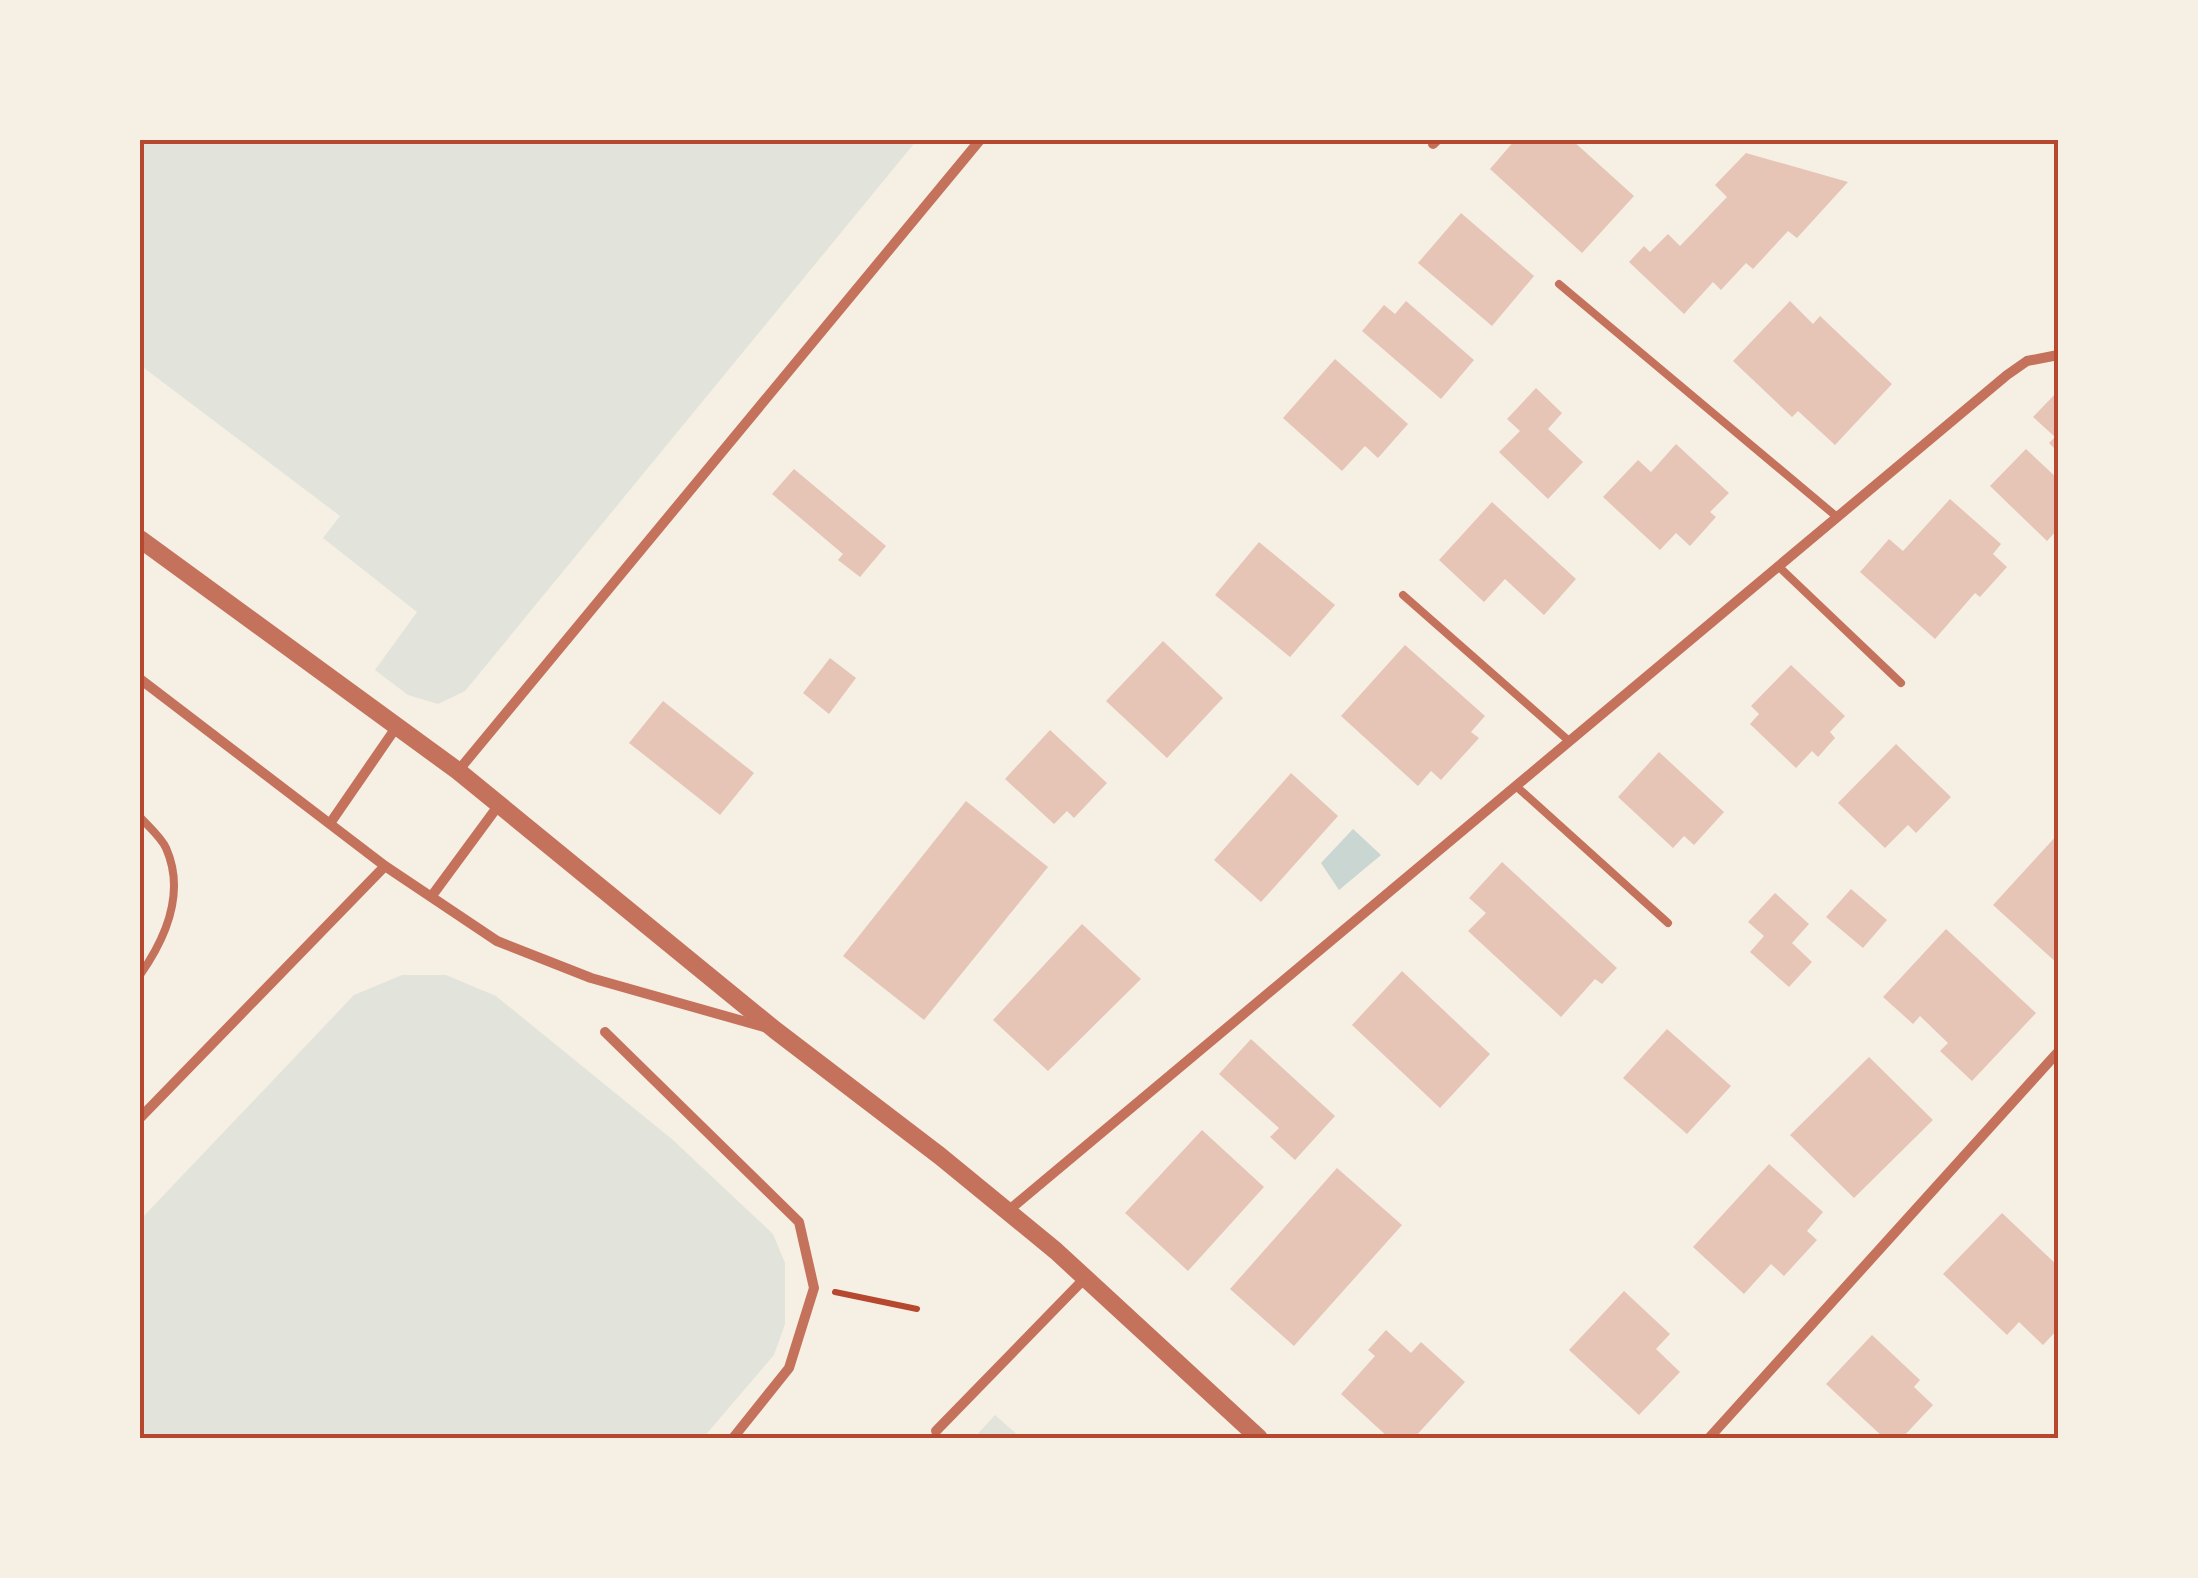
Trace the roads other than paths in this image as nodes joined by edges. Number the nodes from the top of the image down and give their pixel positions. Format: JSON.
{"nodes":[{"id":1,"x":980,"y":140,"type":"edge"},
{"id":2,"x":1559,"y":284,"type":"dead end"},
{"id":3,"x":2058,"y":355,"type":"edge"},
{"id":4,"x":1837,"y":517,"type":"junction"},
{"id":5,"x":140,"y":539,"type":"edge"},
{"id":6,"x":1778,"y":566,"type":"junction"},
{"id":7,"x":1404,"y":596,"type":"dead end"},
{"id":8,"x":140,"y":679,"type":"edge"},
{"id":9,"x":1901,"y":684,"type":"dead end"},
{"id":10,"x":395,"y":729,"type":"junction"},
{"id":11,"x":1569,"y":740,"type":"junction"},
{"id":12,"x":458,"y":771,"type":"junction"},
{"id":13,"x":1516,"y":786,"type":"junction"},
{"id":14,"x":498,"y":806,"type":"junction"},
{"id":15,"x":140,"y":817,"type":"edge"},
{"id":16,"x":331,"y":822,"type":"junction"},
{"id":17,"x":385,"y":866,"type":"junction"},
{"id":18,"x":431,"y":896,"type":"junction"},
{"id":19,"x":1668,"y":923,"type":"dead end"},
{"id":20,"x":140,"y":975,"type":"edge"},
{"id":21,"x":775,"y":1030,"type":"junction"},
{"id":22,"x":605,"y":1032,"type":"dead end"},
{"id":23,"x":2058,"y":1052,"type":"edge"},
{"id":24,"x":140,"y":1118,"type":"edge"},
{"id":25,"x":1008,"y":1211,"type":"junction"},
{"id":26,"x":1085,"y":1278,"type":"junction"},
{"id":27,"x":936,"y":1431,"type":"dead end"},
{"id":28,"x":733,"y":1438,"type":"edge"},
{"id":29,"x":1259,"y":1438,"type":"edge"},
{"id":30,"x":1709,"y":1438,"type":"edge"}],
"edges":[{"from":1,"to":12,"type":"street"},
{"from":2,"to":4,"type":"lane"},
{"from":3,"to":4,"type":"street"},
{"from":4,"to":6,"type":"street"},
{"from":5,"to":10,"type":"street"},
{"from":6,"to":9,"type":"lane"},
{"from":6,"to":11,"type":"street"},
{"from":7,"to":11,"type":"lane"},
{"from":8,"to":16,"type":"street"},
{"from":10,"to":12,"type":"street"},
{"from":10,"to":16,"type":"street"},
{"from":11,"to":13,"type":"street"},
{"from":12,"to":14,"type":"street"},
{"from":13,"to":19,"type":"lane"},
{"from":13,"to":25,"type":"street"},
{"from":14,"to":18,"type":"street"},
{"from":14,"to":21,"type":"street"},
{"from":15,"to":20,"type":"lane"},
{"from":16,"to":17,"type":"street"},
{"from":17,"to":18,"type":"street"},
{"from":17,"to":24,"type":"street"},
{"from":18,"to":21,"type":"street"},
{"from":21,"to":25,"type":"street"},
{"from":22,"to":28,"type":"street"},
{"from":23,"to":30,"type":"street"},
{"from":25,"to":26,"type":"street"},
{"from":26,"to":27,"type":"street"},
{"from":26,"to":29,"type":"street"}]}
